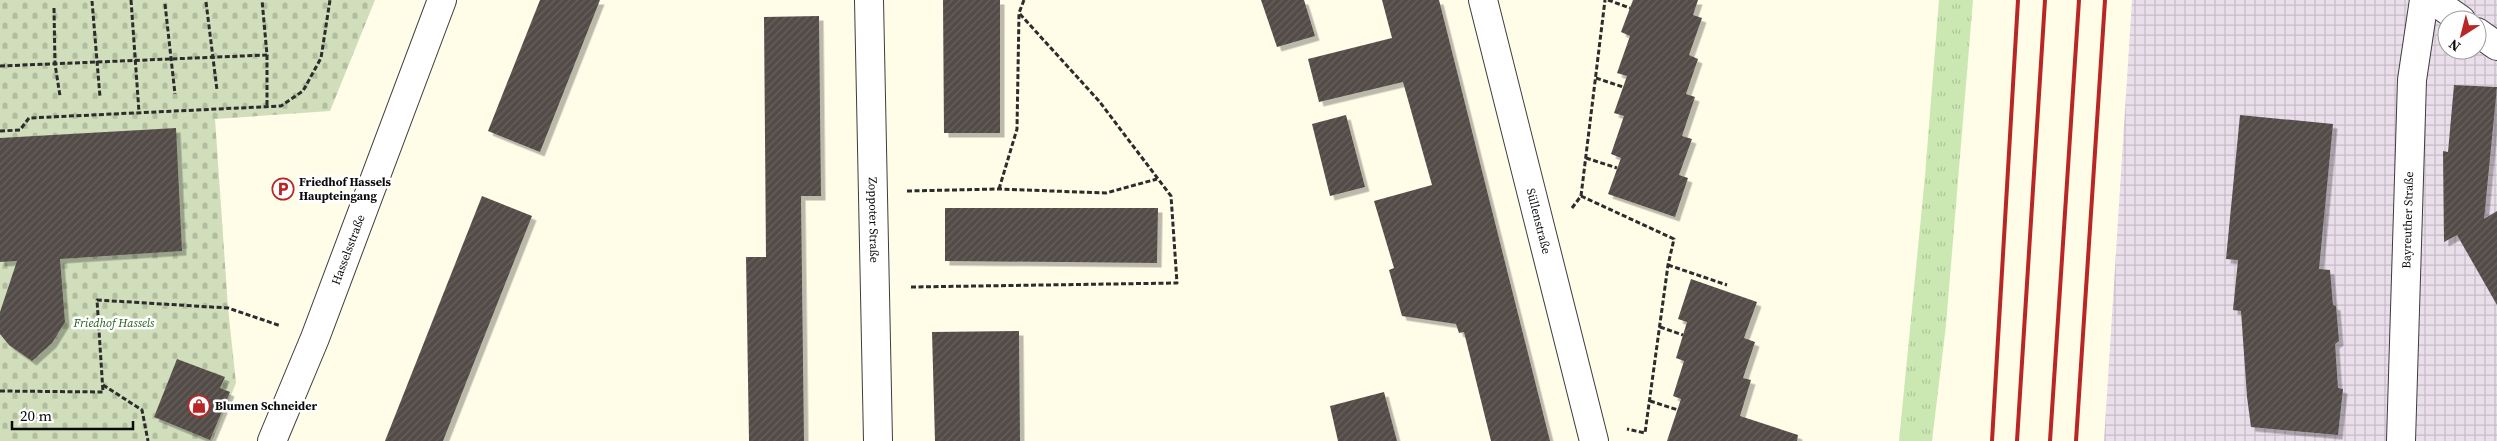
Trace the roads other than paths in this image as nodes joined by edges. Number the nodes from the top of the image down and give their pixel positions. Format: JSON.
{"nodes":[{"id":1,"x":442,"y":0,"type":"edge"},
{"id":2,"x":869,"y":0,"type":"edge"},
{"id":3,"x":1483,"y":0,"type":"edge"},
{"id":4,"x":2424,"y":0,"type":"edge"},
{"id":5,"x":2433,"y":0,"type":"edge"},
{"id":6,"x":2447,"y":10,"type":"edge"},
{"id":7,"x":272,"y":441,"type":"edge"},
{"id":8,"x":878,"y":441,"type":"edge"},
{"id":9,"x":1594,"y":441,"type":"edge"},
{"id":10,"x":2401,"y":441,"type":"edge"}],
"edges":[{"from":1,"to":7,"type":"street","name":"Hasselsstraße"},
{"from":2,"to":8,"type":"street","name":"Zoppoter Straße"},
{"from":3,"to":9,"type":"street","name":"Süllenstraße"},
{"from":4,"to":10,"type":"street","name":"Bayreuther Straße"},
{"from":5,"to":6,"type":"street"}]}
